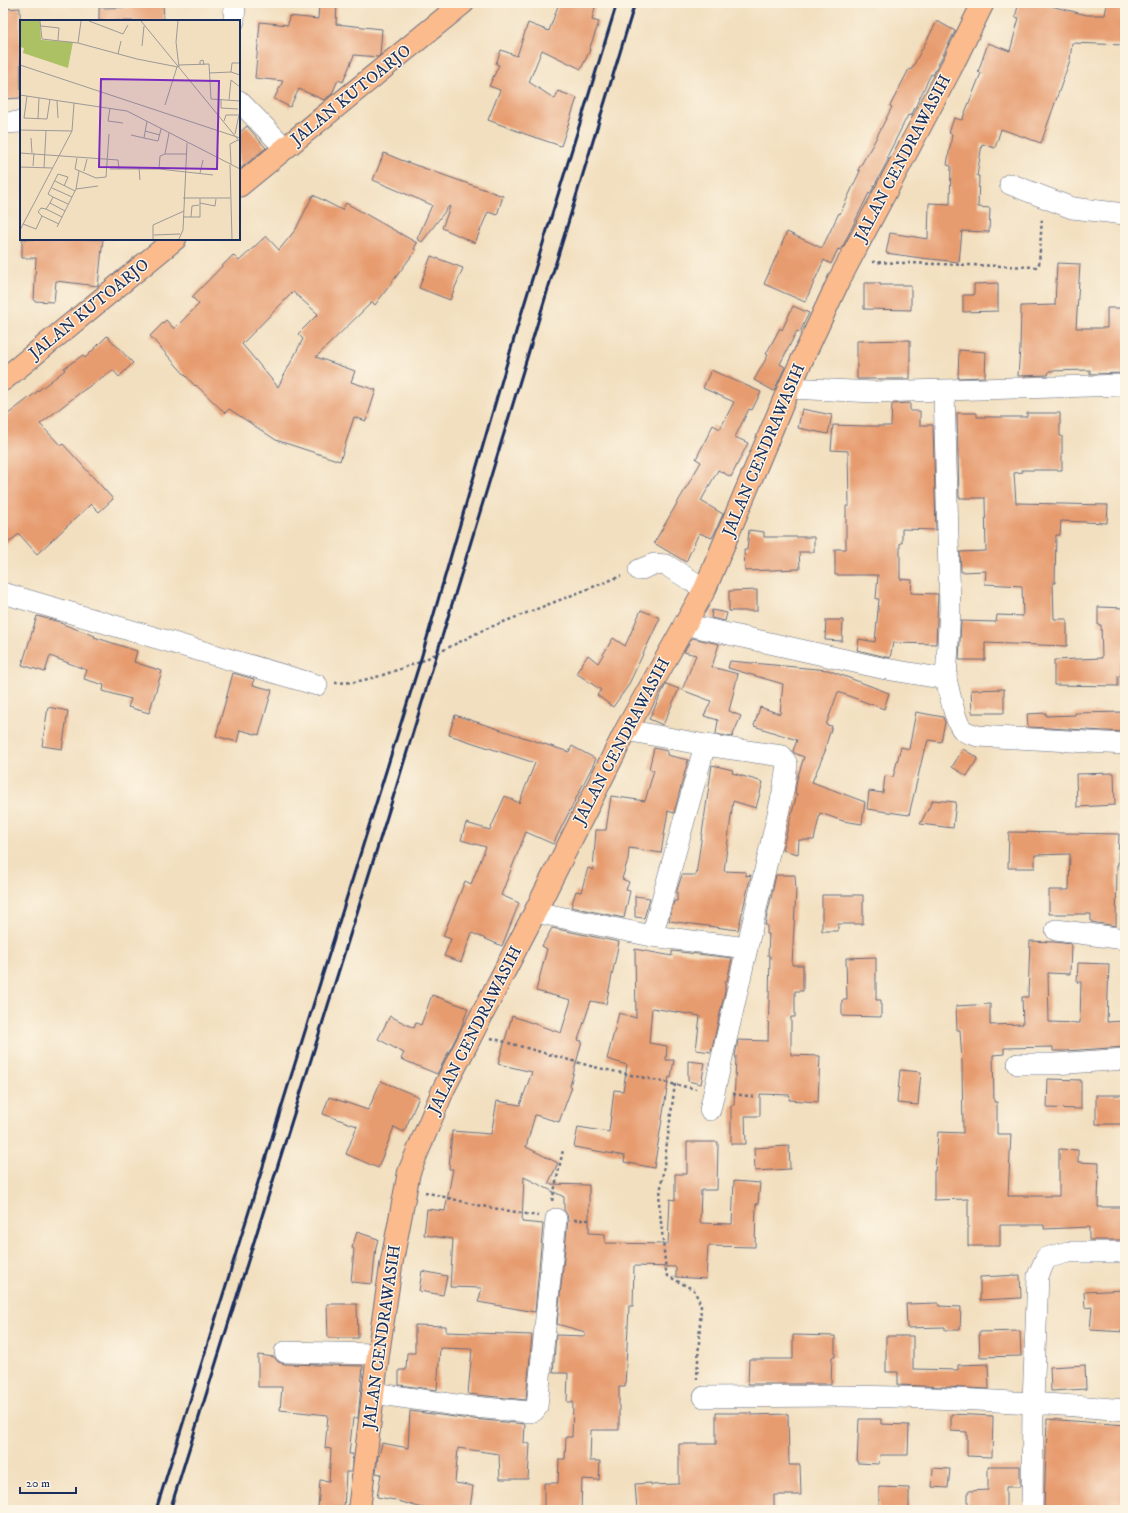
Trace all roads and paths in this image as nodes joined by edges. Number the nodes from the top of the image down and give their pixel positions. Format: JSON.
{"nodes":[{"id":1,"x":235,"y":3,"type":"edge"},
{"id":2,"x":463,"y":3,"type":"edge"},
{"id":3,"x":983,"y":3,"type":"edge"},
{"id":4,"x":234,"y":20,"type":"edge"},
{"id":5,"x":240,"y":102,"type":"edge"},
{"id":6,"x":20,"y":122,"type":"edge"},
{"id":7,"x":3,"y":123,"type":"edge"},
{"id":8,"x":285,"y":148,"type":"junction"},
{"id":9,"x":1010,"y":184,"type":"dead end"},
{"id":10,"x":240,"y":185,"type":"edge"},
{"id":11,"x":1044,"y":197,"type":"junction"},
{"id":12,"x":1125,"y":214,"type":"edge"},
{"id":13,"x":174,"y":240,"type":"edge"},
{"id":14,"x":849,"y":261,"type":"junction"},
{"id":15,"x":3,"y":380,"type":"edge"},
{"id":16,"x":1125,"y":385,"type":"edge"},
{"id":17,"x":789,"y":388,"type":"junction"},
{"id":18,"x":944,"y":391,"type":"junction"},
{"id":19,"x":639,"y":570,"type":"joint"},
{"id":20,"x":705,"y":589,"type":"junction"},
{"id":21,"x":3,"y":593,"type":"edge"},
{"id":22,"x":684,"y":624,"type":"junction"},
{"id":23,"x":946,"y":679,"type":"junction"},
{"id":24,"x":317,"y":685,"type":"joint"},
{"id":25,"x":626,"y":730,"type":"junction"},
{"id":26,"x":1125,"y":744,"type":"edge"},
{"id":27,"x":705,"y":745,"type":"junction"},
{"id":28,"x":535,"y":912,"type":"junction"},
{"id":29,"x":1056,"y":930,"type":"dead end"},
{"id":30,"x":652,"y":936,"type":"junction"},
{"id":31,"x":1125,"y":939,"type":"edge"},
{"id":32,"x":747,"y":948,"type":"junction"},
{"id":33,"x":473,"y":1032,"type":"junction"},
{"id":34,"x":1125,"y":1059,"type":"edge"},
{"id":35,"x":1018,"y":1064,"type":"dead end"},
{"id":36,"x":675,"y":1084,"type":"junction"},
{"id":37,"x":756,"y":1097,"type":"dead end"},
{"id":38,"x":712,"y":1101,"type":"junction"},
{"id":39,"x":563,"y":1150,"type":"dead end"},
{"id":40,"x":406,"y":1187,"type":"junction"},
{"id":41,"x":552,"y":1218,"type":"junction"},
{"id":42,"x":590,"y":1220,"type":"dead end"},
{"id":43,"x":1125,"y":1252,"type":"edge"},
{"id":44,"x":285,"y":1352,"type":"dead end"},
{"id":45,"x":378,"y":1354,"type":"junction"},
{"id":46,"x":373,"y":1393,"type":"junction"},
{"id":47,"x":704,"y":1397,"type":"joint"},
{"id":48,"x":1034,"y":1402,"type":"junction"},
{"id":49,"x":1125,"y":1410,"type":"edge"},
{"id":50,"x":359,"y":1510,"type":"edge"},
{"id":51,"x":1032,"y":1510,"type":"edge"}],
"edges":[{"from":1,"to":4,"type":"street"},
{"from":2,"to":8,"type":"main road","name":"JALAN KUTOARJO"},
{"from":3,"to":14,"type":"main road","name":"JALAN CENDRAWASIH"},
{"from":5,"to":8,"type":"street"},
{"from":6,"to":7,"type":"street"},
{"from":8,"to":10,"type":"main road","name":"JALAN KUTOARJO"},
{"from":9,"to":11,"type":"street"},
{"from":11,"to":12,"type":"street"},
{"from":11,"to":14,"type":"path"},
{"from":13,"to":15,"type":"main road","name":"JALAN KUTOARJO"},
{"from":14,"to":17,"type":"main road","name":"JALAN CENDRAWASIH"},
{"from":16,"to":18,"type":"street"},
{"from":17,"to":18,"type":"street"},
{"from":17,"to":20,"type":"main road","name":"JALAN CENDRAWASIH"},
{"from":18,"to":23,"type":"street"},
{"from":19,"to":20,"type":"street"},
{"from":19,"to":24,"type":"path"},
{"from":20,"to":22,"type":"main road","name":"JALAN CENDRAWASIH"},
{"from":21,"to":24,"type":"street"},
{"from":22,"to":23,"type":"street"},
{"from":22,"to":25,"type":"main road","name":"JALAN CENDRAWASIH"},
{"from":23,"to":26,"type":"street"},
{"from":25,"to":27,"type":"street"},
{"from":25,"to":28,"type":"main road","name":"JALAN CENDRAWASIH"},
{"from":27,"to":30,"type":"street"},
{"from":27,"to":32,"type":"street"},
{"from":28,"to":30,"type":"street"},
{"from":28,"to":33,"type":"main road","name":"JALAN CENDRAWASIH"},
{"from":29,"to":31,"type":"street"},
{"from":30,"to":32,"type":"street"},
{"from":32,"to":38,"type":"street"},
{"from":33,"to":36,"type":"path"},
{"from":33,"to":40,"type":"main road","name":"JALAN CENDRAWASIH"},
{"from":34,"to":35,"type":"street"},
{"from":36,"to":38,"type":"path"},
{"from":36,"to":47,"type":"path"},
{"from":37,"to":38,"type":"path"},
{"from":39,"to":41,"type":"path"},
{"from":40,"to":41,"type":"path"},
{"from":40,"to":45,"type":"main road","name":"JALAN CENDRAWASIH"},
{"from":41,"to":42,"type":"path"},
{"from":41,"to":46,"type":"street"},
{"from":43,"to":48,"type":"street"},
{"from":44,"to":45,"type":"street"},
{"from":45,"to":46,"type":"main road","name":"JALAN CENDRAWASIH"},
{"from":46,"to":50,"type":"main road","name":"JALAN CENDRAWASIH"},
{"from":47,"to":48,"type":"street"},
{"from":48,"to":49,"type":"street"},
{"from":48,"to":51,"type":"street"}]}
